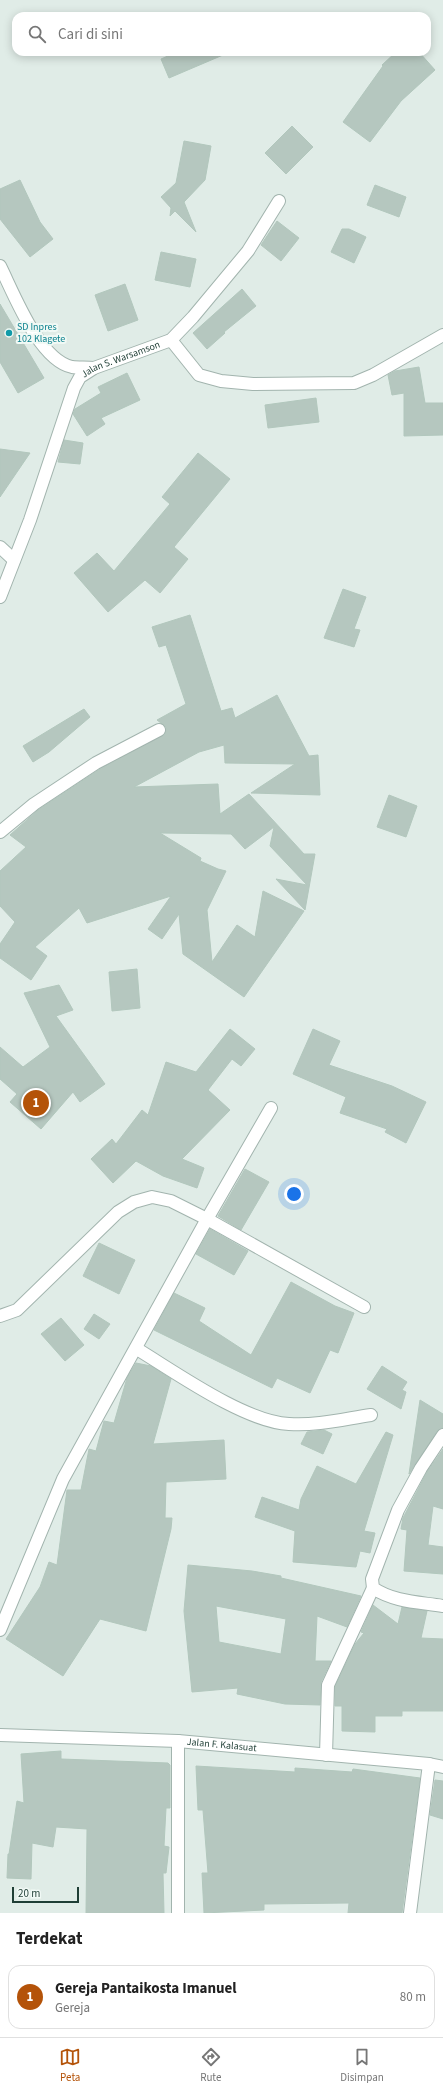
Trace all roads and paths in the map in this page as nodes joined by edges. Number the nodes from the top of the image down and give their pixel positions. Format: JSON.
{"nodes":[{"id":1,"x":279,"y":201,"type":"dead end"},
{"id":2,"x":0,"y":266,"type":"edge"},
{"id":3,"x":443,"y":334,"type":"edge"},
{"id":4,"x":171,"y":340,"type":"junction"},
{"id":5,"x":94,"y":368,"type":"junction"},
{"id":6,"x":0,"y":547,"type":"edge"},
{"id":7,"x":14,"y":560,"type":"junction"},
{"id":8,"x":0,"y":596,"type":"edge"},
{"id":9,"x":159,"y":730,"type":"dead end"},
{"id":10,"x":0,"y":832,"type":"edge"},
{"id":11,"x":271,"y":1108,"type":"dead end"},
{"id":12,"x":207,"y":1219,"type":"junction"},
{"id":13,"x":364,"y":1307,"type":"dead end"},
{"id":14,"x":0,"y":1316,"type":"edge"},
{"id":15,"x":137,"y":1349,"type":"junction"},
{"id":16,"x":371,"y":1415,"type":"dead end"},
{"id":17,"x":443,"y":1435,"type":"edge"},
{"id":18,"x":373,"y":1588,"type":"junction"},
{"id":19,"x":443,"y":1606,"type":"edge"},
{"id":20,"x":0,"y":1630,"type":"edge"},
{"id":21,"x":0,"y":1735,"type":"edge"},
{"id":22,"x":178,"y":1741,"type":"junction"},
{"id":23,"x":326,"y":1755,"type":"junction"},
{"id":24,"x":429,"y":1764,"type":"junction"},
{"id":25,"x":443,"y":1767,"type":"edge"},
{"id":26,"x":178,"y":1913,"type":"edge"},
{"id":27,"x":410,"y":1913,"type":"edge"}],
"edges":[{"from":1,"to":4,"type":"street","name":"Jalan S. Warsamson"},
{"from":2,"to":5,"type":"street"},
{"from":3,"to":4,"type":"street"},
{"from":4,"to":5,"type":"street","name":"Jalan S. Warsamson"},
{"from":5,"to":7,"type":"street","name":"Jalan S. Warsamson"},
{"from":6,"to":7,"type":"street"},
{"from":7,"to":8,"type":"street","name":"Jalan S. Warsamson"},
{"from":9,"to":10,"type":"street"},
{"from":11,"to":12,"type":"street"},
{"from":12,"to":13,"type":"street"},
{"from":12,"to":14,"type":"street"},
{"from":12,"to":15,"type":"street"},
{"from":15,"to":16,"type":"street"},
{"from":15,"to":20,"type":"street"},
{"from":17,"to":18,"type":"street"},
{"from":18,"to":19,"type":"street"},
{"from":18,"to":23,"type":"street"},
{"from":21,"to":22,"type":"street","name":"Jalan F. Kalasuat"},
{"from":22,"to":23,"type":"street","name":"Jalan F. Kalasuat"},
{"from":22,"to":26,"type":"street"},
{"from":23,"to":24,"type":"street","name":"Jalan F. Kalasuat"},
{"from":24,"to":25,"type":"street","name":"Jalan F. Kalasuat"},
{"from":24,"to":27,"type":"street"}]}
